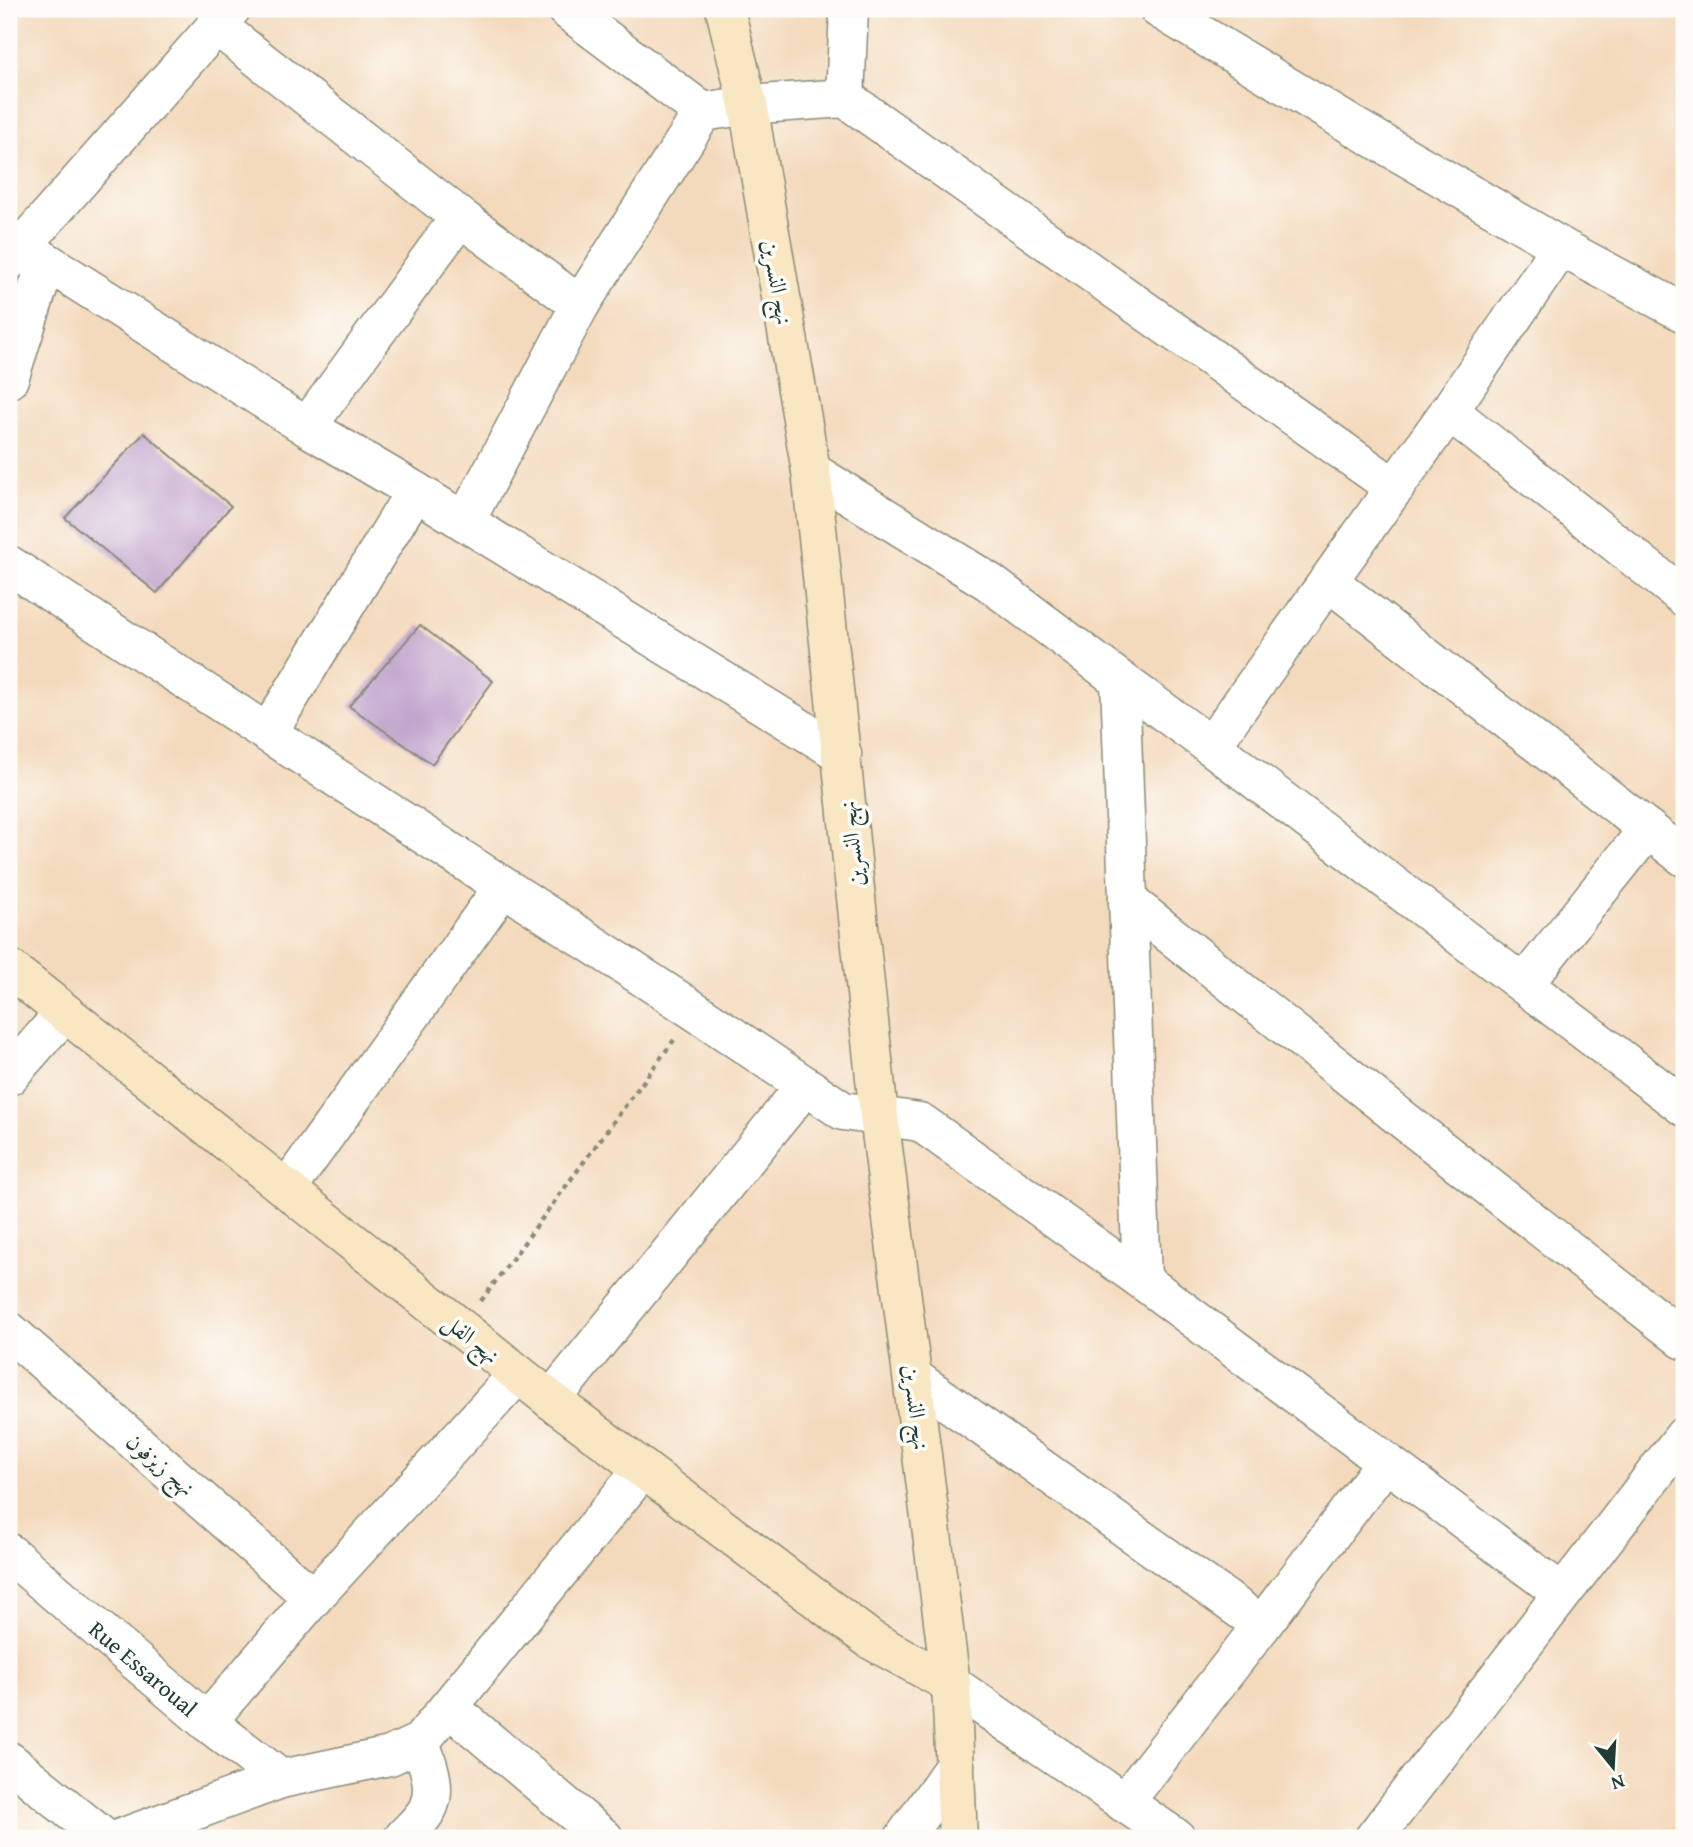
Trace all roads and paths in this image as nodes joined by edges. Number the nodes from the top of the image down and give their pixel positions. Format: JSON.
{"nodes":[{"id":1,"x":566,"y":9,"type":"edge"},
{"id":2,"x":725,"y":9,"type":"edge"},
{"id":3,"x":849,"y":9,"type":"edge"},
{"id":4,"x":1159,"y":9,"type":"edge"},
{"id":5,"x":224,"y":18,"type":"edge"},
{"id":6,"x":845,"y":98,"type":"junction"},
{"id":7,"x":748,"y":105,"type":"junction"},
{"id":8,"x":703,"y":112,"type":"junction"},
{"id":9,"x":460,"y":217,"type":"junction"},
{"id":10,"x":1561,"y":247,"type":"junction"},
{"id":11,"x":21,"y":252,"type":"edge"},
{"id":12,"x":580,"y":304,"type":"junction"},
{"id":13,"x":1684,"y":313,"type":"edge"},
{"id":14,"x":9,"y":379,"type":"edge"},
{"id":15,"x":1450,"y":411,"type":"junction"},
{"id":16,"x":307,"y":427,"type":"junction"},
{"id":17,"x":811,"y":471,"type":"junction"},
{"id":18,"x":1395,"y":488,"type":"junction"},
{"id":19,"x":415,"y":491,"type":"junction"},
{"id":20,"x":465,"y":522,"type":"junction"},
{"id":21,"x":9,"y":565,"type":"edge"},
{"id":22,"x":1328,"y":581,"type":"junction"},
{"id":23,"x":1684,"y":597,"type":"edge"},
{"id":24,"x":1120,"y":680,"type":"junction"},
{"id":25,"x":268,"y":733,"type":"junction"},
{"id":26,"x":1211,"y":746,"type":"junction"},
{"id":27,"x":842,"y":754,"type":"junction"},
{"id":28,"x":1648,"y":830,"type":"junction"},
{"id":29,"x":1684,"y":857,"type":"edge"},
{"id":30,"x":503,"y":887,"type":"junction"},
{"id":31,"x":1128,"y":901,"type":"junction"},
{"id":32,"x":9,"y":968,"type":"edge"},
{"id":33,"x":1524,"y":984,"type":"junction"},
{"id":34,"x":695,"y":1012,"type":"junction"},
{"id":35,"x":64,"y":1013,"type":"junction"},
{"id":36,"x":9,"y":1076,"type":"edge"},
{"id":37,"x":806,"y":1086,"type":"junction"},
{"id":38,"x":1684,"y":1107,"type":"edge"},
{"id":39,"x":880,"y":1116,"type":"junction"},
{"id":40,"x":288,"y":1189,"type":"junction"},
{"id":41,"x":1142,"y":1280,"type":"junction"},
{"id":42,"x":460,"y":1329,"type":"junction"},
{"id":43,"x":9,"y":1331,"type":"edge"},
{"id":44,"x":1684,"y":1340,"type":"edge"},
{"id":45,"x":518,"y":1374,"type":"junction"},
{"id":46,"x":914,"y":1378,"type":"junction"},
{"id":47,"x":551,"y":1400,"type":"junction"},
{"id":48,"x":1684,"y":1436,"type":"edge"},
{"id":49,"x":1386,"y":1462,"type":"junction"},
{"id":50,"x":643,"y":1469,"type":"junction"},
{"id":51,"x":9,"y":1553,"type":"edge"},
{"id":52,"x":1562,"y":1593,"type":"junction"},
{"id":53,"x":313,"y":1598,"type":"junction"},
{"id":54,"x":1262,"y":1625,"type":"junction"},
{"id":55,"x":951,"y":1684,"type":"junction"},
{"id":56,"x":450,"y":1708,"type":"junction"},
{"id":57,"x":207,"y":1722,"type":"junction"},
{"id":58,"x":420,"y":1742,"type":"junction"},
{"id":59,"x":9,"y":1761,"type":"edge"},
{"id":60,"x":955,"y":1765,"type":"junction"},
{"id":61,"x":281,"y":1779,"type":"junction"},
{"id":62,"x":1124,"y":1803,"type":"junction"},
{"id":63,"x":104,"y":1838,"type":"edge"},
{"id":64,"x":121,"y":1838,"type":"edge"},
{"id":65,"x":403,"y":1838,"type":"edge"},
{"id":66,"x":604,"y":1838,"type":"edge"},
{"id":67,"x":904,"y":1838,"type":"edge"},
{"id":68,"x":958,"y":1838,"type":"edge"},
{"id":69,"x":1177,"y":1838,"type":"edge"},
{"id":70,"x":1374,"y":1838,"type":"edge"}],
"edges":[{"from":1,"to":8,"type":"street"},
{"from":2,"to":7,"type":"street","name":"نهج النسرين"},
{"from":3,"to":6,"type":"street"},
{"from":4,"to":10,"type":"street"},
{"from":5,"to":9,"type":"street"},
{"from":5,"to":11,"type":"street"},
{"from":6,"to":7,"type":"street"},
{"from":6,"to":18,"type":"street"},
{"from":7,"to":8,"type":"street"},
{"from":7,"to":17,"type":"street","name":"نهج النسرين"},
{"from":8,"to":12,"type":"street"},
{"from":9,"to":12,"type":"street"},
{"from":9,"to":16,"type":"street"},
{"from":10,"to":13,"type":"street"},
{"from":10,"to":15,"type":"street"},
{"from":11,"to":14,"type":"street"},
{"from":11,"to":16,"type":"street"},
{"from":12,"to":20,"type":"street"},
{"from":15,"to":18,"type":"street"},
{"from":15,"to":23,"type":"street"},
{"from":16,"to":19,"type":"street"},
{"from":17,"to":24,"type":"street"},
{"from":17,"to":27,"type":"street","name":"نهج النسرين"},
{"from":18,"to":22,"type":"street"},
{"from":19,"to":20,"type":"street"},
{"from":19,"to":25,"type":"street"},
{"from":20,"to":27,"type":"street"},
{"from":21,"to":25,"type":"street"},
{"from":22,"to":26,"type":"street"},
{"from":22,"to":28,"type":"street"},
{"from":24,"to":26,"type":"street"},
{"from":24,"to":31,"type":"street"},
{"from":25,"to":30,"type":"street"},
{"from":26,"to":33,"type":"street"},
{"from":27,"to":39,"type":"street","name":"نهج النسرين"},
{"from":28,"to":29,"type":"street"},
{"from":28,"to":33,"type":"street"},
{"from":30,"to":34,"type":"street"},
{"from":30,"to":40,"type":"street"},
{"from":31,"to":41,"type":"street"},
{"from":31,"to":44,"type":"street"},
{"from":32,"to":35,"type":"street","name":"نهج الفل"},
{"from":33,"to":38,"type":"street"},
{"from":34,"to":37,"type":"street"},
{"from":34,"to":42,"type":"path"},
{"from":35,"to":36,"type":"street"},
{"from":35,"to":40,"type":"street","name":"نهج الفل"},
{"from":37,"to":39,"type":"street"},
{"from":37,"to":47,"type":"street"},
{"from":39,"to":41,"type":"street"},
{"from":39,"to":46,"type":"street","name":"نهج النسرين"},
{"from":40,"to":42,"type":"street","name":"نهج الفل"},
{"from":41,"to":49,"type":"street"},
{"from":42,"to":45,"type":"street","name":"نهج الفل"},
{"from":43,"to":53,"type":"street","name":"نهج زيزفون"},
{"from":45,"to":47,"type":"street","name":"نهج الفل"},
{"from":45,"to":53,"type":"street"},
{"from":46,"to":54,"type":"street"},
{"from":46,"to":55,"type":"street","name":"نهج النسرين"},
{"from":47,"to":50,"type":"street","name":"نهج الفل"},
{"from":48,"to":52,"type":"street"},
{"from":49,"to":52,"type":"street"},
{"from":49,"to":54,"type":"street"},
{"from":50,"to":55,"type":"street","name":"نهج الفل"},
{"from":50,"to":56,"type":"street"},
{"from":51,"to":57,"type":"street","name":"Rue Essaroual"},
{"from":52,"to":70,"type":"street"},
{"from":53,"to":57,"type":"street"},
{"from":54,"to":62,"type":"street"},
{"from":55,"to":60,"type":"street","name":"نهج النسرين"},
{"from":55,"to":62,"type":"street"},
{"from":56,"to":58,"type":"street"},
{"from":56,"to":66,"type":"street"},
{"from":57,"to":61,"type":"street","name":"Rue Essaroual"},
{"from":58,"to":61,"type":"street"},
{"from":58,"to":65,"type":"street"},
{"from":59,"to":63,"type":"street"},
{"from":60,"to":67,"type":"street"},
{"from":60,"to":68,"type":"street","name":"نهج النسرين"},
{"from":61,"to":64,"type":"street"},
{"from":62,"to":69,"type":"street"}]}
